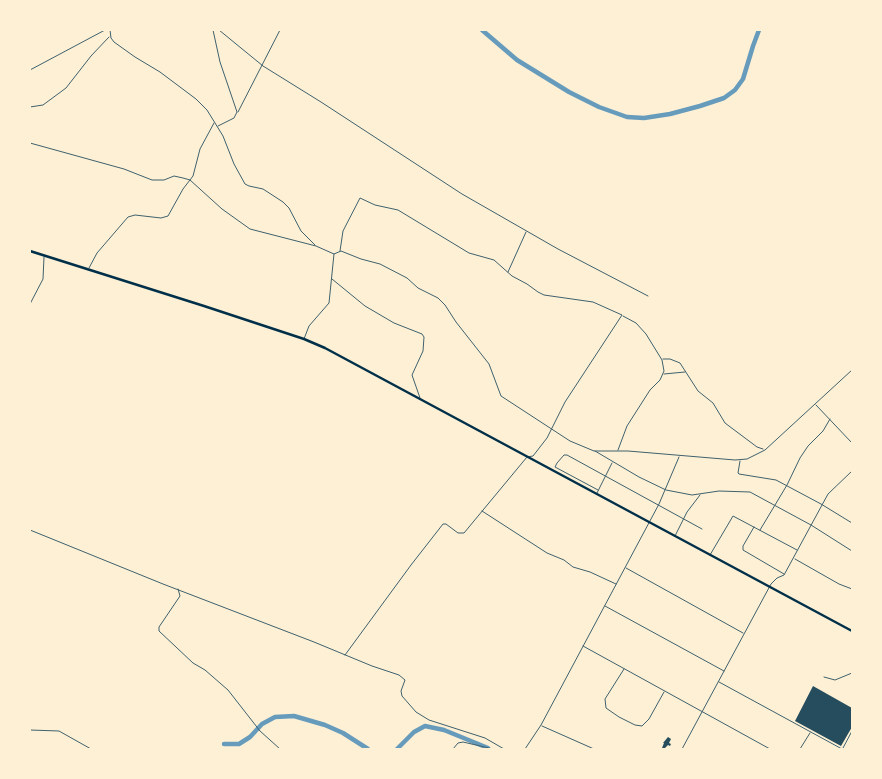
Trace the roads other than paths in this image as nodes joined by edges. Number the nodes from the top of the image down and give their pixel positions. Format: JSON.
{"nodes":[{"id":1,"x":105,"y":30,"type":"edge"},
{"id":2,"x":110,"y":30,"type":"edge"},
{"id":3,"x":213,"y":30,"type":"edge"},
{"id":4,"x":219,"y":30,"type":"edge"},
{"id":5,"x":280,"y":30,"type":"edge"},
{"id":6,"x":110,"y":36,"type":"junction"},
{"id":7,"x":263,"y":66,"type":"junction"},
{"id":8,"x":30,"y":70,"type":"edge"},
{"id":9,"x":30,"y":107,"type":"edge"},
{"id":10,"x":237,"y":112,"type":"junction"},
{"id":11,"x":214,"y":122,"type":"junction"},
{"id":12,"x":218,"y":126,"type":"junction"},
{"id":13,"x":30,"y":143,"type":"edge"},
{"id":14,"x":190,"y":180,"type":"junction"},
{"id":15,"x":526,"y":232,"type":"junction"},
{"id":16,"x":316,"y":246,"type":"junction"},
{"id":17,"x":30,"y":251,"type":"edge"},
{"id":18,"x":340,"y":251,"type":"junction"},
{"id":19,"x":334,"y":254,"type":"junction"},
{"id":20,"x":44,"y":256,"type":"junction"},
{"id":21,"x":88,"y":269,"type":"junction"},
{"id":22,"x":508,"y":272,"type":"junction"},
{"id":23,"x":332,"y":279,"type":"junction"},
{"id":24,"x":648,"y":296,"type":"dead end"},
{"id":25,"x":30,"y":304,"type":"edge"},
{"id":26,"x":622,"y":315,"type":"junction"},
{"id":27,"x":304,"y":339,"type":"junction"},
{"id":28,"x":662,"y":360,"type":"junction"},
{"id":29,"x":852,"y":370,"type":"edge"},
{"id":30,"x":685,"y":372,"type":"junction"},
{"id":31,"x":663,"y":374,"type":"junction"},
{"id":32,"x":420,"y":398,"type":"junction"},
{"id":33,"x":815,"y":405,"type":"junction"},
{"id":34,"x":830,"y":419,"type":"junction"},
{"id":35,"x":552,"y":429,"type":"junction"},
{"id":36,"x":852,"y":443,"type":"edge"},
{"id":37,"x":617,"y":450,"type":"junction"},
{"id":38,"x":765,"y":450,"type":"junction"},
{"id":39,"x":594,"y":451,"type":"junction"},
{"id":40,"x":679,"y":456,"type":"junction"},
{"id":41,"x":527,"y":457,"type":"junction"},
{"id":42,"x":740,"y":461,"type":"junction"},
{"id":43,"x":612,"y":462,"type":"junction"},
{"id":44,"x":852,"y":471,"type":"edge"},
{"id":45,"x":605,"y":476,"type":"junction"},
{"id":46,"x":787,"y":485,"type":"junction"},
{"id":47,"x":598,"y":490,"type":"junction"},
{"id":48,"x":666,"y":490,"type":"junction"},
{"id":49,"x":596,"y":494,"type":"junction"},
{"id":50,"x":700,"y":494,"type":"junction"},
{"id":51,"x":659,"y":504,"type":"junction"},
{"id":52,"x":821,"y":504,"type":"junction"},
{"id":53,"x":774,"y":505,"type":"junction"},
{"id":54,"x":482,"y":511,"type":"junction"},
{"id":55,"x":685,"y":518,"type":"junction"},
{"id":56,"x":649,"y":523,"type":"junction"},
{"id":57,"x":852,"y":523,"type":"edge"},
{"id":58,"x":812,"y":525,"type":"junction"},
{"id":59,"x":754,"y":526,"type":"junction"},
{"id":60,"x":702,"y":529,"type":"dead end"},
{"id":61,"x":30,"y":530,"type":"edge"},
{"id":62,"x":760,"y":530,"type":"junction"},
{"id":63,"x":675,"y":536,"type":"junction"},
{"id":64,"x":798,"y":550,"type":"junction"},
{"id":65,"x":852,"y":551,"type":"edge"},
{"id":66,"x":710,"y":555,"type":"junction"},
{"id":67,"x":794,"y":558,"type":"junction"},
{"id":68,"x":626,"y":568,"type":"junction"},
{"id":69,"x":784,"y":575,"type":"junction"},
{"id":70,"x":616,"y":584,"type":"junction"},
{"id":71,"x":770,"y":587,"type":"junction"},
{"id":72,"x":178,"y":589,"type":"junction"},
{"id":73,"x":852,"y":589,"type":"edge"},
{"id":74,"x":604,"y":606,"type":"junction"},
{"id":75,"x":851,"y":629,"type":"edge"},
{"id":76,"x":744,"y":634,"type":"junction"},
{"id":77,"x":583,"y":646,"type":"junction"},
{"id":78,"x":345,"y":655,"type":"junction"},
{"id":79,"x":624,"y":669,"type":"junction"},
{"id":80,"x":724,"y":671,"type":"junction"},
{"id":81,"x":852,"y":673,"type":"edge"},
{"id":82,"x":824,"y":677,"type":"dead end"},
{"id":83,"x":718,"y":682,"type":"junction"},
{"id":84,"x":665,"y":691,"type":"junction"},
{"id":85,"x":702,"y":711,"type":"junction"},
{"id":86,"x":541,"y":726,"type":"junction"},
{"id":87,"x":30,"y":730,"type":"edge"},
{"id":88,"x":852,"y":730,"type":"edge"},
{"id":89,"x":810,"y":732,"type":"junction"},
{"id":90,"x":91,"y":749,"type":"edge"},
{"id":91,"x":280,"y":749,"type":"edge"},
{"id":92,"x":453,"y":749,"type":"edge"},
{"id":93,"x":493,"y":749,"type":"edge"},
{"id":94,"x":504,"y":749,"type":"edge"},
{"id":95,"x":524,"y":749,"type":"edge"},
{"id":96,"x":594,"y":749,"type":"edge"},
{"id":97,"x":682,"y":749,"type":"edge"},
{"id":98,"x":770,"y":749,"type":"edge"},
{"id":99,"x":800,"y":749,"type":"edge"},
{"id":100,"x":842,"y":749,"type":"edge"}],
"edges":[{"from":1,"to":8,"type":"street"},
{"from":2,"to":6,"type":"street"},
{"from":3,"to":10,"type":"street"},
{"from":4,"to":7,"type":"street"},
{"from":5,"to":7,"type":"street"},
{"from":6,"to":9,"type":"street"},
{"from":6,"to":11,"type":"street"},
{"from":7,"to":10,"type":"street"},
{"from":7,"to":15,"type":"street"},
{"from":10,"to":12,"type":"street"},
{"from":11,"to":12,"type":"street"},
{"from":11,"to":14,"type":"street"},
{"from":12,"to":16,"type":"street"},
{"from":13,"to":14,"type":"street"},
{"from":14,"to":16,"type":"street"},
{"from":14,"to":21,"type":"street"},
{"from":15,"to":22,"type":"street"},
{"from":15,"to":24,"type":"street"},
{"from":16,"to":19,"type":"street"},
{"from":17,"to":20,"type":"main road"},
{"from":18,"to":19,"type":"street"},
{"from":18,"to":22,"type":"street"},
{"from":18,"to":35,"type":"street"},
{"from":19,"to":23,"type":"street"},
{"from":20,"to":21,"type":"main road"},
{"from":20,"to":25,"type":"street"},
{"from":21,"to":27,"type":"main road"},
{"from":22,"to":26,"type":"street"},
{"from":23,"to":27,"type":"street"},
{"from":23,"to":32,"type":"street"},
{"from":26,"to":28,"type":"street"},
{"from":26,"to":35,"type":"street"},
{"from":27,"to":32,"type":"main road"},
{"from":28,"to":30,"type":"street"},
{"from":28,"to":31,"type":"street"},
{"from":29,"to":33,"type":"street"},
{"from":30,"to":31,"type":"street"},
{"from":30,"to":38,"type":"street"},
{"from":31,"to":37,"type":"street"},
{"from":32,"to":41,"type":"main road"},
{"from":33,"to":34,"type":"street"},
{"from":33,"to":38,"type":"street"},
{"from":34,"to":36,"type":"street"},
{"from":34,"to":46,"type":"street"},
{"from":35,"to":39,"type":"street"},
{"from":35,"to":41,"type":"street"},
{"from":37,"to":39,"type":"street"},
{"from":37,"to":40,"type":"street"},
{"from":38,"to":42,"type":"street"},
{"from":39,"to":43,"type":"street"},
{"from":40,"to":42,"type":"street"},
{"from":40,"to":48,"type":"street"},
{"from":41,"to":49,"type":"main road"},
{"from":41,"to":54,"type":"street"},
{"from":42,"to":46,"type":"street"},
{"from":43,"to":45,"type":"street"},
{"from":43,"to":48,"type":"street"},
{"from":44,"to":52,"type":"street"},
{"from":45,"to":47,"type":"street"},
{"from":45,"to":47,"type":"street"},
{"from":45,"to":51,"type":"street"},
{"from":46,"to":52,"type":"street"},
{"from":46,"to":53,"type":"street"},
{"from":47,"to":49,"type":"street"},
{"from":48,"to":50,"type":"street"},
{"from":48,"to":51,"type":"street"},
{"from":49,"to":56,"type":"main road"},
{"from":50,"to":53,"type":"street"},
{"from":50,"to":55,"type":"street"},
{"from":51,"to":55,"type":"street"},
{"from":51,"to":56,"type":"street"},
{"from":52,"to":57,"type":"street"},
{"from":52,"to":58,"type":"street"},
{"from":53,"to":58,"type":"street"},
{"from":53,"to":62,"type":"street"},
{"from":54,"to":70,"type":"street"},
{"from":54,"to":78,"type":"street"},
{"from":55,"to":60,"type":"street"},
{"from":55,"to":63,"type":"street"},
{"from":56,"to":63,"type":"main road"},
{"from":56,"to":68,"type":"street"},
{"from":58,"to":64,"type":"street"},
{"from":58,"to":65,"type":"street"},
{"from":59,"to":62,"type":"street"},
{"from":59,"to":66,"type":"street"},
{"from":59,"to":69,"type":"street"},
{"from":61,"to":72,"type":"street"},
{"from":62,"to":64,"type":"street"},
{"from":63,"to":66,"type":"main road"},
{"from":64,"to":67,"type":"street"},
{"from":66,"to":71,"type":"main road"},
{"from":67,"to":69,"type":"street"},
{"from":67,"to":73,"type":"street"},
{"from":68,"to":70,"type":"street"},
{"from":68,"to":76,"type":"street"},
{"from":69,"to":71,"type":"street"},
{"from":70,"to":74,"type":"street"},
{"from":71,"to":75,"type":"main road"},
{"from":71,"to":76,"type":"street"},
{"from":72,"to":78,"type":"street"},
{"from":72,"to":91,"type":"street"},
{"from":74,"to":77,"type":"street"},
{"from":74,"to":80,"type":"street"},
{"from":76,"to":80,"type":"street"},
{"from":77,"to":79,"type":"street"},
{"from":77,"to":86,"type":"street"},
{"from":78,"to":94,"type":"street"},
{"from":79,"to":84,"type":"street"},
{"from":79,"to":84,"type":"street"},
{"from":80,"to":83,"type":"street"},
{"from":81,"to":82,"type":"street"},
{"from":83,"to":85,"type":"street"},
{"from":83,"to":89,"type":"street"},
{"from":84,"to":85,"type":"street"},
{"from":85,"to":97,"type":"street"},
{"from":85,"to":98,"type":"street"},
{"from":86,"to":95,"type":"street"},
{"from":86,"to":96,"type":"street"},
{"from":87,"to":90,"type":"street"},
{"from":88,"to":100,"type":"street"},
{"from":89,"to":99,"type":"street"},
{"from":89,"to":100,"type":"street"},
{"from":92,"to":93,"type":"street"}]}
